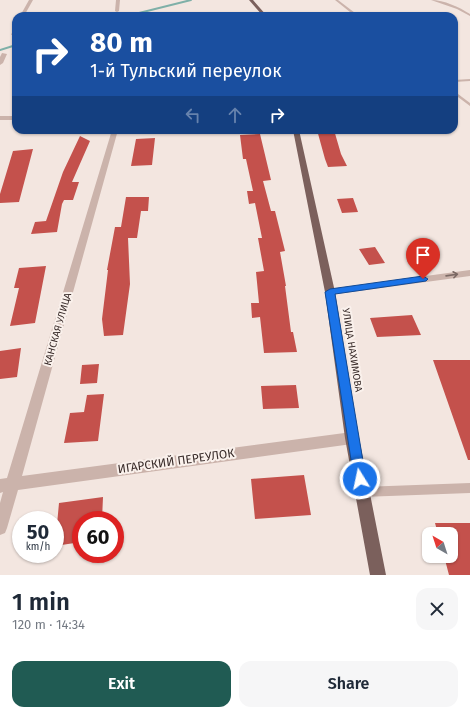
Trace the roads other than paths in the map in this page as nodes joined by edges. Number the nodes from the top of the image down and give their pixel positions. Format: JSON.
{"nodes":[{"id":1,"x":31,"y":0,"type":"edge"},
{"id":2,"x":118,"y":0,"type":"edge"},
{"id":3,"x":251,"y":0,"type":"edge"},
{"id":4,"x":336,"y":0,"type":"edge"},
{"id":5,"x":432,"y":0,"type":"edge"},
{"id":6,"x":458,"y":8,"type":"junction"},
{"id":7,"x":464,"y":8,"type":"dead end"},
{"id":8,"x":117,"y":11,"type":"dead end"},
{"id":9,"x":24,"y":12,"type":"edge"},
{"id":10,"x":262,"y":12,"type":"edge"},
{"id":11,"x":352,"y":12,"type":"edge"},
{"id":12,"x":470,"y":15,"type":"edge"},
{"id":13,"x":4,"y":54,"type":"dead end"},
{"id":14,"x":0,"y":63,"type":"edge"},
{"id":15,"x":470,"y":80,"type":"edge"},
{"id":16,"x":458,"y":81,"type":"edge"},
{"id":17,"x":458,"y":95,"type":"edge"},
{"id":18,"x":470,"y":105,"type":"edge"},
{"id":19,"x":0,"y":118,"type":"edge"},
{"id":20,"x":12,"y":118,"type":"edge"},
{"id":21,"x":114,"y":134,"type":"edge"},
{"id":22,"x":297,"y":134,"type":"edge"},
{"id":23,"x":470,"y":273,"type":"edge"},
{"id":24,"x":330,"y":292,"type":"junction"},
{"id":25,"x":352,"y":438,"type":"junction"},
{"id":26,"x":6,"y":484,"type":"edge"},
{"id":27,"x":470,"y":488,"type":"edge"},
{"id":28,"x":362,"y":492,"type":"junction"},
{"id":29,"x":0,"y":528,"type":"edge"},
{"id":30,"x":378,"y":575,"type":"edge"}],
"edges":[{"from":1,"to":9,"type":"street"},
{"from":2,"to":8,"type":"street"},
{"from":3,"to":10,"type":"main road"},
{"from":4,"to":11,"type":"lane"},
{"from":5,"to":6,"type":"lane"},
{"from":6,"to":7,"type":"lane"},
{"from":6,"to":12,"type":"lane"},
{"from":13,"to":14,"type":"street"},
{"from":15,"to":16,"type":"lane"},
{"from":17,"to":18,"type":"lane"},
{"from":19,"to":20,"type":"street"},
{"from":21,"to":26,"type":"street","name":"КАНСКАЯ УЛИЦА"},
{"from":22,"to":24,"type":"main road","name":"УЛИЦА НАХИМОВА"},
{"from":24,"to":23,"type":"street","one_way":true},
{"from":24,"to":25,"type":"main road","name":"УЛИЦА НАХИМОВА"},
{"from":25,"to":26,"type":"street","name":"ИГАРСКИЙ ПЕРЕУЛОК"},
{"from":25,"to":28,"type":"main road","name":"УЛИЦА НАХИМОВА"},
{"from":26,"to":29,"type":"street","name":"КАНСКАЯ УЛИЦА"},
{"from":27,"to":28,"type":"lane"},
{"from":28,"to":30,"type":"main road","name":"УЛИЦА НАХИМОВА"}]}
